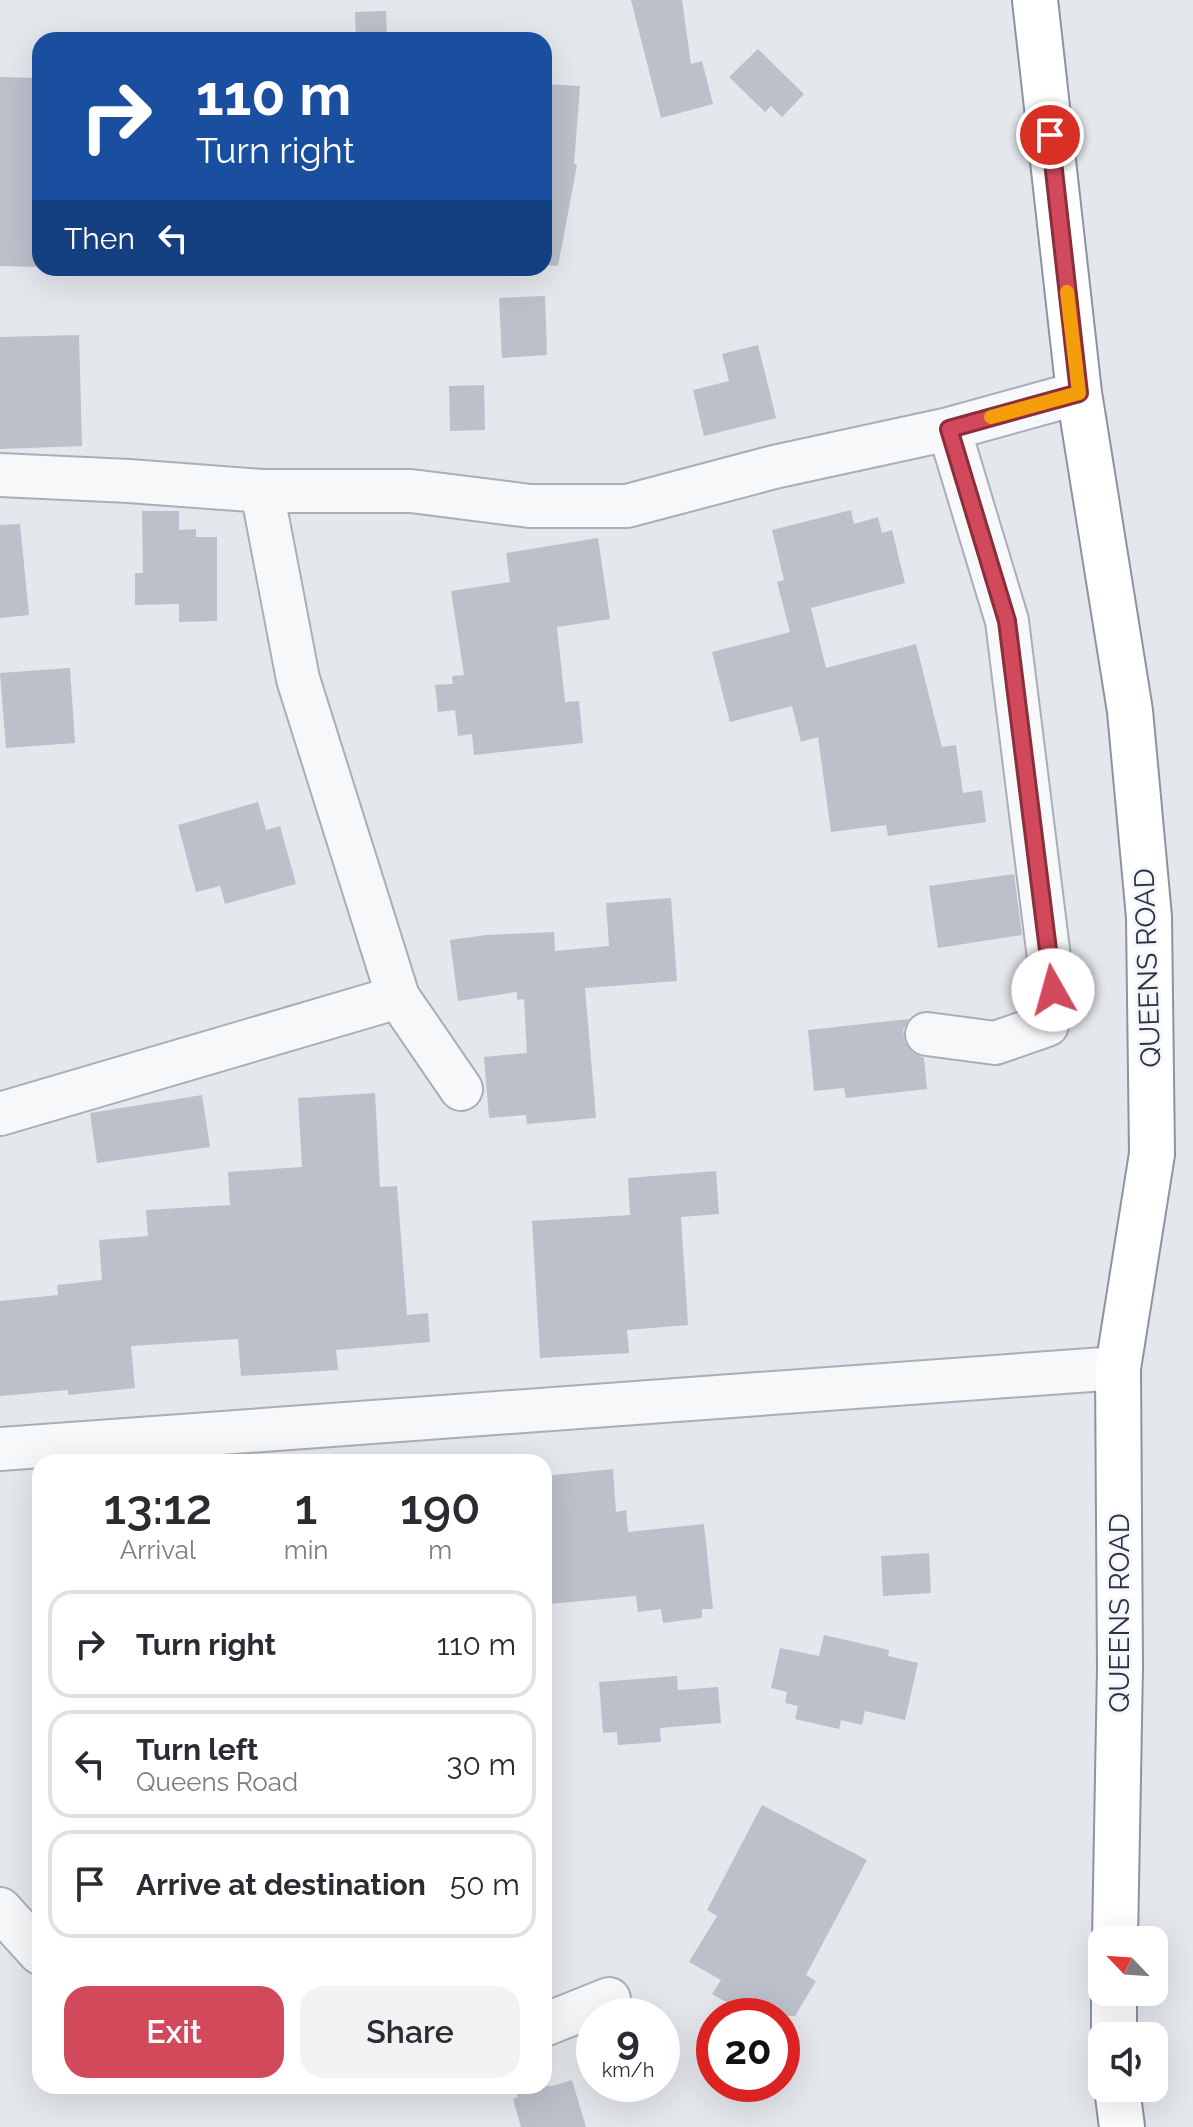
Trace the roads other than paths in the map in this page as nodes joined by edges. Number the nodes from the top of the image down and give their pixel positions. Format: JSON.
{"nodes":[{"id":1,"x":1035,"y":0,"type":"edge"},
{"id":2,"x":1079,"y":393,"type":"junction"},
{"id":3,"x":949,"y":429,"type":"junction"},
{"id":4,"x":0,"y":475,"type":"edge"},
{"id":5,"x":262,"y":491,"type":"junction"},
{"id":6,"x":398,"y":997,"type":"junction"},
{"id":7,"x":927,"y":1034,"type":"dead end"},
{"id":8,"x":461,"y":1089,"type":"dead end"},
{"id":9,"x":0,"y":1114,"type":"edge"},
{"id":10,"x":1118,"y":1368,"type":"junction"},
{"id":11,"x":0,"y":1449,"type":"edge"},
{"id":12,"x":0,"y":1909,"type":"edge"},
{"id":13,"x":1115,"y":1926,"type":"edge"},
{"id":14,"x":32,"y":1944,"type":"edge"},
{"id":15,"x":576,"y":2012,"type":"edge"},
{"id":16,"x":552,"y":2022,"type":"edge"},
{"id":17,"x":1119,"y":2102,"type":"edge"},
{"id":18,"x":1122,"y":2127,"type":"edge"}],
"edges":[{"from":1,"to":2,"type":"highway","name":"QUEENS ROAD"},
{"from":2,"to":3,"type":"street"},
{"from":2,"to":10,"type":"highway","name":"QUEENS ROAD"},
{"from":3,"to":5,"type":"street"},
{"from":3,"to":7,"type":"street"},
{"from":4,"to":5,"type":"street"},
{"from":5,"to":6,"type":"street"},
{"from":6,"to":8,"type":"street"},
{"from":6,"to":9,"type":"street"},
{"from":10,"to":11,"type":"street"},
{"from":10,"to":13,"type":"highway","name":"QUEENS ROAD"},
{"from":12,"to":14,"type":"street"},
{"from":15,"to":16,"type":"street"},
{"from":17,"to":18,"type":"highway"}]}
